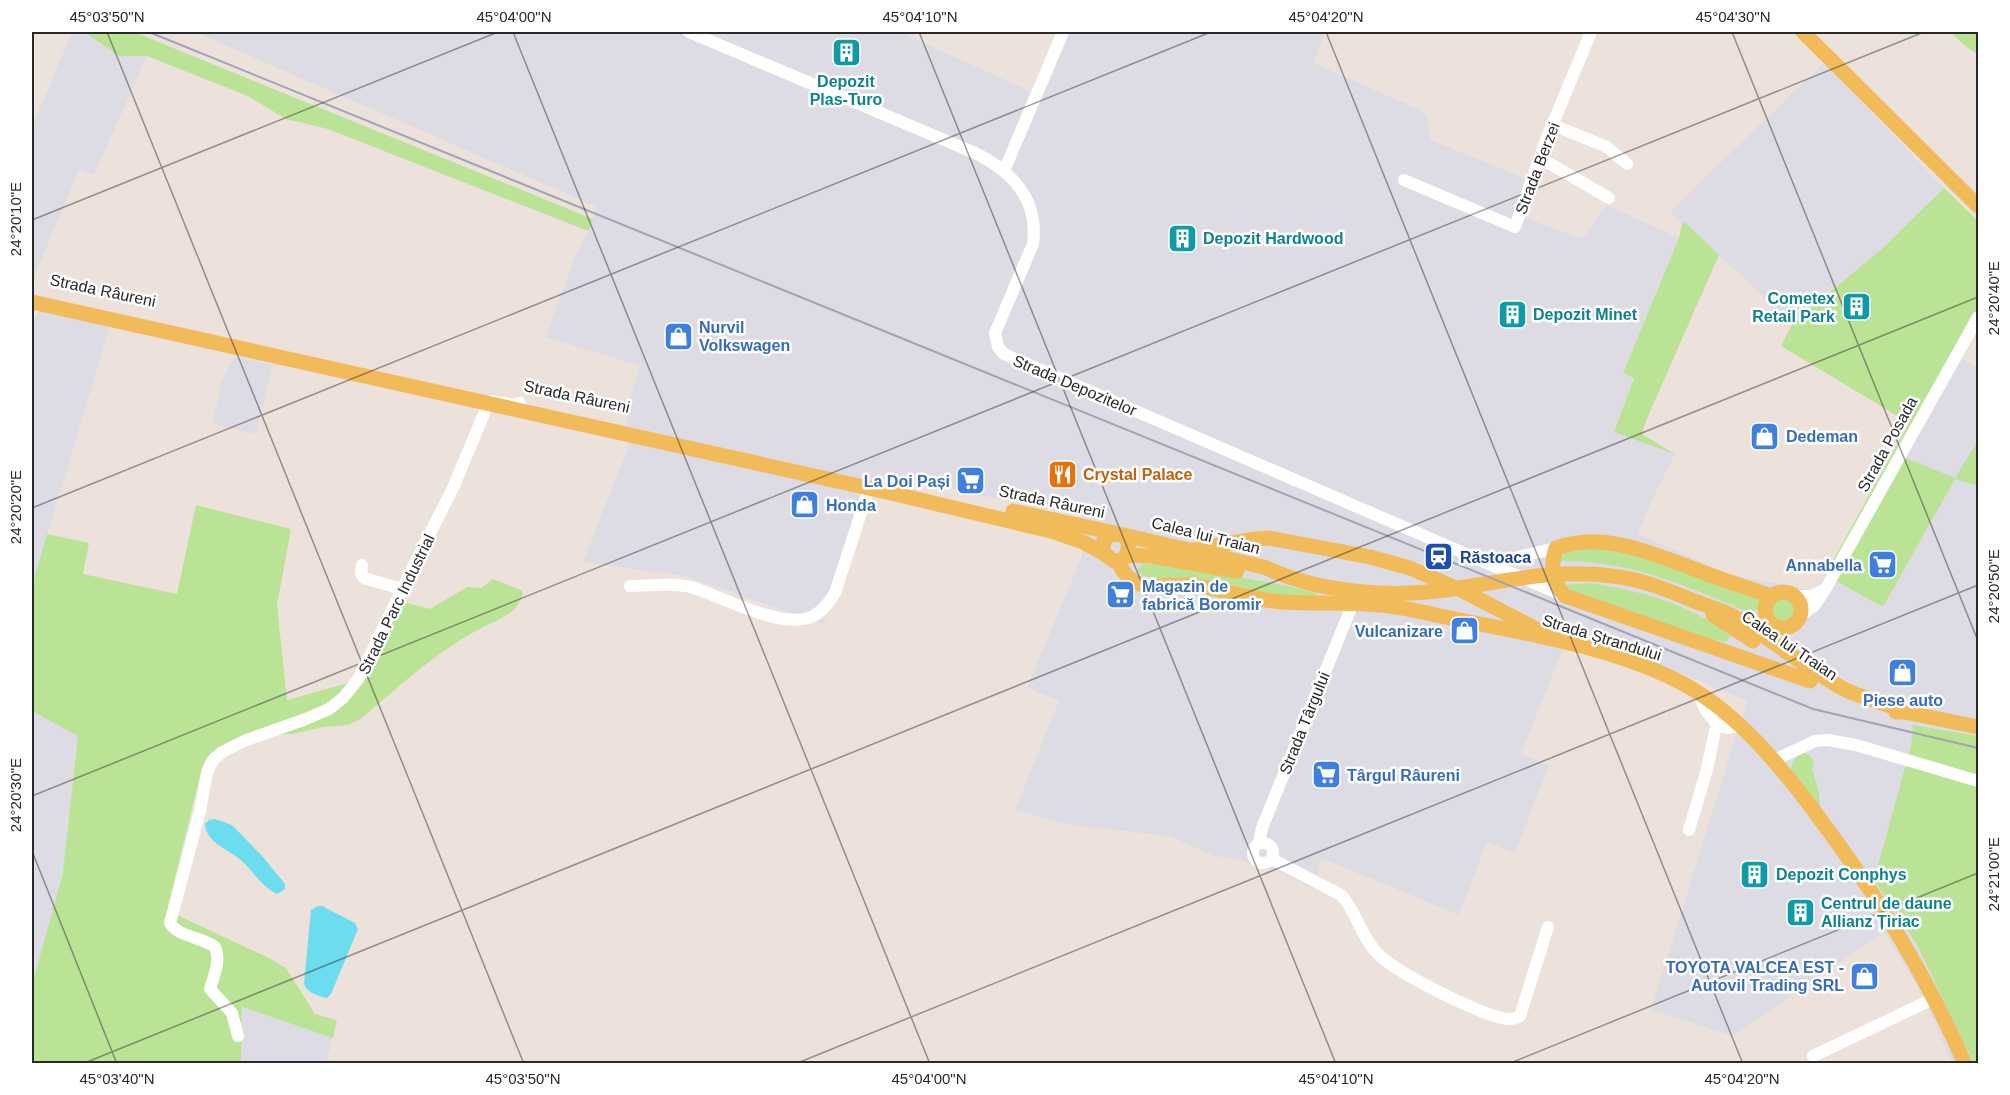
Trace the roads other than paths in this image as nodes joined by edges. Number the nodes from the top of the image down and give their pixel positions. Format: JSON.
{"nodes":[{"id":1,"x":689,"y":32,"type":"edge"},
{"id":2,"x":1063,"y":32,"type":"edge"},
{"id":3,"x":1591,"y":32,"type":"edge"},
{"id":4,"x":1803,"y":32,"type":"edge"},
{"id":5,"x":1553,"y":125,"type":"junction"},
{"id":6,"x":1540,"y":158,"type":"junction"},
{"id":7,"x":1627,"y":164,"type":"dead end"},
{"id":8,"x":1004,"y":171,"type":"junction"},
{"id":9,"x":1404,"y":180,"type":"dead end"},
{"id":10,"x":1609,"y":198,"type":"dead end"},
{"id":11,"x":1978,"y":206,"type":"edge"},
{"id":12,"x":32,"y":293,"type":"edge"},
{"id":13,"x":32,"y":302,"type":"edge"},
{"id":14,"x":1978,"y":317,"type":"edge"},
{"id":15,"x":455,"y":388,"type":"junction"},
{"id":16,"x":520,"y":403,"type":"junction"},
{"id":17,"x":488,"y":404,"type":"junction"},
{"id":18,"x":869,"y":488,"type":"junction"},
{"id":19,"x":1119,"y":534,"type":"junction"},
{"id":20,"x":1556,"y":548,"type":"junction"},
{"id":21,"x":1194,"y":550,"type":"junction"},
{"id":22,"x":1103,"y":553,"type":"junction"},
{"id":23,"x":1473,"y":557,"type":"junction"},
{"id":24,"x":1123,"y":558,"type":"junction"},
{"id":25,"x":362,"y":565,"type":"dead end"},
{"id":26,"x":1278,"y":574,"type":"junction"},
{"id":27,"x":630,"y":586,"type":"dead end"},
{"id":28,"x":1826,"y":588,"type":"junction"},
{"id":29,"x":402,"y":589,"type":"junction"},
{"id":30,"x":1465,"y":592,"type":"junction"},
{"id":31,"x":1565,"y":596,"type":"junction"},
{"id":32,"x":1772,"y":596,"type":"junction"},
{"id":33,"x":1796,"y":596,"type":"junction"},
{"id":34,"x":1353,"y":603,"type":"junction"},
{"id":35,"x":1765,"y":611,"type":"junction"},
{"id":36,"x":1450,"y":618,"type":"junction"},
{"id":37,"x":1797,"y":620,"type":"junction"},
{"id":38,"x":1738,"y":625,"type":"junction"},
{"id":39,"x":1557,"y":640,"type":"junction"},
{"id":40,"x":1728,"y":652,"type":"junction"},
{"id":41,"x":1800,"y":663,"type":"junction"},
{"id":42,"x":1810,"y":681,"type":"junction"},
{"id":43,"x":1699,"y":693,"type":"junction"},
{"id":44,"x":1905,"y":712,"type":"junction"},
{"id":45,"x":1719,"y":726,"type":"junction"},
{"id":46,"x":1741,"y":726,"type":"junction"},
{"id":47,"x":1978,"y":727,"type":"edge"},
{"id":48,"x":1774,"y":762,"type":"junction"},
{"id":49,"x":1978,"y":781,"type":"edge"},
{"id":50,"x":1689,"y":831,"type":"dead end"},
{"id":51,"x":1548,"y":927,"type":"dead end"},
{"id":52,"x":1933,"y":999,"type":"junction"},
{"id":53,"x":238,"y":1036,"type":"dead end"},
{"id":54,"x":1813,"y":1056,"type":"dead end"},
{"id":55,"x":1965,"y":1064,"type":"edge"}],
"edges":[{"from":1,"to":8,"type":"street","name":"Strada Depozitelor"},
{"from":2,"to":8,"type":"street"},
{"from":3,"to":5,"type":"street","name":"Strada Berzei"},
{"from":4,"to":11,"type":"main road"},
{"from":5,"to":6,"type":"street","name":"Strada Berzei"},
{"from":5,"to":7,"type":"street"},
{"from":6,"to":9,"type":"street","name":"Strada Berzei"},
{"from":6,"to":10,"type":"street"},
{"from":8,"to":23,"type":"street","name":"Strada Depozitelor"},
{"from":12,"to":15,"type":"main road","name":"Strada Râureni"},
{"from":13,"to":17,"type":"main road","name":"Strada Râureni"},
{"from":14,"to":28,"type":"street","name":"Strada Posada"},
{"from":15,"to":16,"type":"main road","name":"Strada Râureni"},
{"from":15,"to":17,"type":"street"},
{"from":16,"to":17,"type":"street"},
{"from":16,"to":19,"type":"main road","name":"Strada Râureni"},
{"from":17,"to":18,"type":"main road","name":"Strada Râureni"},
{"from":17,"to":29,"type":"street","name":"Strada Parc Industrial"},
{"from":18,"to":22,"type":"main road","name":"Strada Râureni"},
{"from":18,"to":27,"type":"street"},
{"from":19,"to":21,"type":"main road","name":"Calea lui Traian"},
{"from":19,"to":22,"type":"main road"},
{"from":19,"to":24,"type":"main road"},
{"from":20,"to":23,"type":"street","name":"Strada Depozitelor"},
{"from":20,"to":31,"type":"main road"},
{"from":20,"to":32,"type":"main road"},
{"from":21,"to":26,"type":"main road","name":"Calea lui Traian"},
{"from":21,"to":30,"type":"main road"},
{"from":22,"to":24,"type":"main road"},
{"from":23,"to":31,"type":"street"},
{"from":24,"to":26,"type":"main road","name":"Calea lui Traian"},
{"from":24,"to":34,"type":"main road","name":"Strada Ștrandului"},
{"from":25,"to":29,"type":"street"},
{"from":26,"to":38,"type":"main road","name":"Calea lui Traian"},
{"from":28,"to":33,"type":"street"},
{"from":28,"to":37,"type":"street","name":"Strada Posada"},
{"from":29,"to":53,"type":"street","name":"Strada Parc Industrial"},
{"from":30,"to":36,"type":"main road"},
{"from":30,"to":39,"type":"main road"},
{"from":31,"to":40,"type":"main road"},
{"from":32,"to":33,"type":"main road"},
{"from":32,"to":35,"type":"main road"},
{"from":33,"to":37,"type":"main road"},
{"from":34,"to":36,"type":"main road","name":"Strada Ștrandului"},
{"from":34,"to":51,"type":"street","name":"Strada Târgului"},
{"from":35,"to":37,"type":"main road"},
{"from":35,"to":38,"type":"main road"},
{"from":36,"to":39,"type":"main road","name":"Strada Ștrandului"},
{"from":37,"to":41,"type":"main road"},
{"from":38,"to":40,"type":"main road"},
{"from":38,"to":41,"type":"main road","name":"Calea lui Traian"},
{"from":38,"to":42,"type":"main road","name":"Calea lui Traian"},
{"from":39,"to":43,"type":"main road","name":"Strada Ștrandului"},
{"from":40,"to":42,"type":"main road"},
{"from":41,"to":44,"type":"main road","name":"Calea lui Traian"},
{"from":42,"to":44,"type":"main road","name":"Calea lui Traian"},
{"from":43,"to":45,"type":"street"},
{"from":43,"to":46,"type":"main road","name":"Strada Ștrandului"},
{"from":44,"to":47,"type":"main road","name":"Calea lui Traian"},
{"from":45,"to":46,"type":"street"},
{"from":45,"to":50,"type":"street"},
{"from":46,"to":48,"type":"main road","name":"Strada Ștrandului"},
{"from":48,"to":49,"type":"street"},
{"from":48,"to":52,"type":"main road","name":"Strada Ștrandului"},
{"from":52,"to":54,"type":"street"},
{"from":52,"to":55,"type":"main road","name":"Strada Ștrandului"}]}
